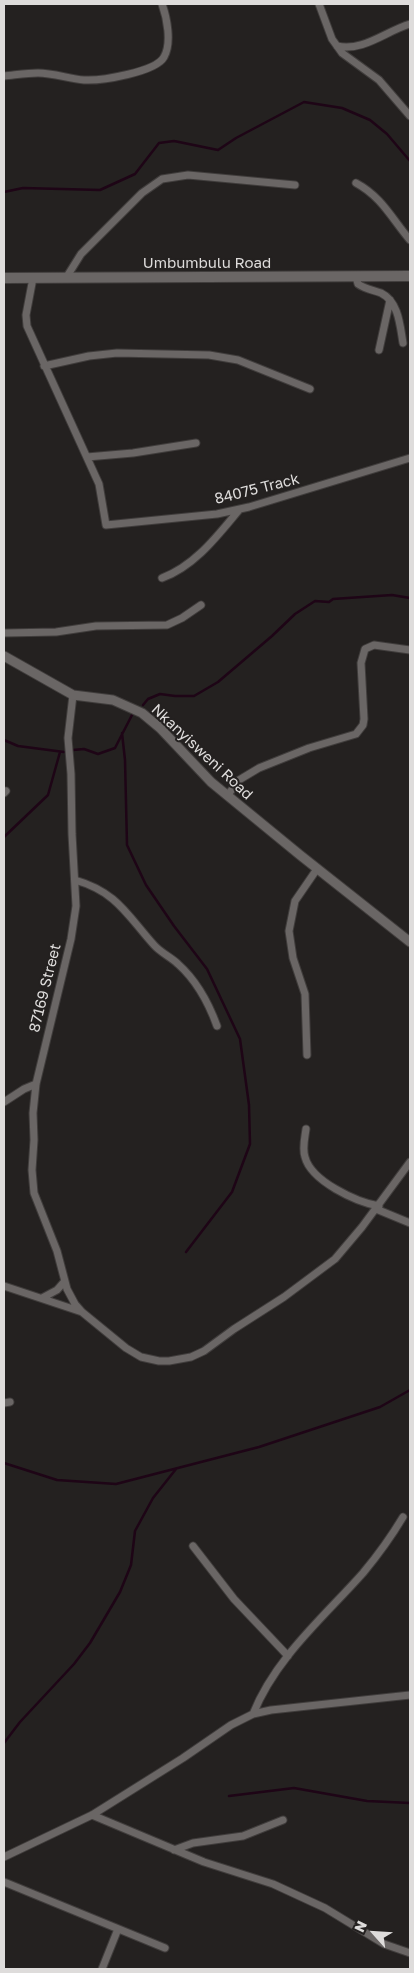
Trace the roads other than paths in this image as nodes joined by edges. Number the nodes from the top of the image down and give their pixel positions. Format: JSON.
{"nodes":[{"id":1,"x":162,"y":4,"type":"edge"},
{"id":2,"x":319,"y":4,"type":"edge"},
{"id":3,"x":410,"y":24,"type":"edge"},
{"id":4,"x":336,"y":46,"type":"junction"},
{"id":5,"x":4,"y":76,"type":"edge"},
{"id":6,"x":410,"y":116,"type":"edge"},
{"id":7,"x":356,"y":183,"type":"dead end"},
{"id":8,"x":295,"y":185,"type":"dead end"},
{"id":9,"x":410,"y":240,"type":"edge"},
{"id":10,"x":410,"y":276,"type":"edge"},
{"id":11,"x":356,"y":277,"type":"junction"},
{"id":12,"x":4,"y":278,"type":"edge"},
{"id":13,"x":33,"y":278,"type":"junction"},
{"id":14,"x":66,"y":278,"type":"junction"},
{"id":15,"x":390,"y":300,"type":"junction"},
{"id":16,"x":403,"y":343,"type":"dead end"},
{"id":17,"x":379,"y":350,"type":"dead end"},
{"id":18,"x":44,"y":366,"type":"junction"},
{"id":19,"x":310,"y":388,"type":"dead end"},
{"id":20,"x":196,"y":443,"type":"dead end"},
{"id":21,"x":87,"y":457,"type":"junction"},
{"id":22,"x":410,"y":458,"type":"edge"},
{"id":23,"x":239,"y":510,"type":"junction"},
{"id":24,"x":162,"y":578,"type":"dead end"},
{"id":25,"x":201,"y":605,"type":"dead end"},
{"id":26,"x":4,"y":633,"type":"edge"},
{"id":27,"x":410,"y":650,"type":"edge"},
{"id":28,"x":4,"y":656,"type":"edge"},
{"id":29,"x":73,"y":694,"type":"junction"},
{"id":30,"x":227,"y":796,"type":"junction"},
{"id":31,"x":317,"y":869,"type":"junction"},
{"id":32,"x":75,"y":880,"type":"junction"},
{"id":33,"x":410,"y":942,"type":"edge"},
{"id":34,"x":217,"y":1026,"type":"dead end"},
{"id":35,"x":307,"y":1055,"type":"dead end"},
{"id":36,"x":36,"y":1084,"type":"junction"},
{"id":37,"x":4,"y":1102,"type":"edge"},
{"id":38,"x":306,"y":1129,"type":"dead end"},
{"id":39,"x":410,"y":1162,"type":"edge"},
{"id":40,"x":378,"y":1207,"type":"junction"},
{"id":41,"x":410,"y":1223,"type":"edge"},
{"id":42,"x":64,"y":1282,"type":"junction"},
{"id":43,"x":4,"y":1286,"type":"edge"},
{"id":44,"x":42,"y":1298,"type":"junction"},
{"id":45,"x":82,"y":1312,"type":"junction"},
{"id":46,"x":403,"y":1517,"type":"dead end"},
{"id":47,"x":193,"y":1546,"type":"dead end"},
{"id":48,"x":288,"y":1656,"type":"junction"},
{"id":49,"x":410,"y":1695,"type":"edge"},
{"id":50,"x":253,"y":1714,"type":"junction"},
{"id":51,"x":92,"y":1815,"type":"junction"},
{"id":52,"x":284,"y":1820,"type":"dead end"},
{"id":53,"x":174,"y":1850,"type":"junction"},
{"id":54,"x":4,"y":1857,"type":"edge"},
{"id":55,"x":4,"y":1882,"type":"edge"},
{"id":56,"x":118,"y":1929,"type":"junction"},
{"id":57,"x":165,"y":1948,"type":"dead end"},
{"id":58,"x":410,"y":1952,"type":"edge"},
{"id":59,"x":102,"y":1969,"type":"edge"}],
"edges":[{"from":1,"to":5,"type":"street"},
{"from":2,"to":4,"type":"street"},
{"from":3,"to":4,"type":"street"},
{"from":4,"to":6,"type":"street"},
{"from":7,"to":9,"type":"street"},
{"from":8,"to":14,"type":"street"},
{"from":10,"to":11,"type":"main road","name":"Umbumbulu Road"},
{"from":11,"to":14,"type":"main road","name":"Umbumbulu Road"},
{"from":11,"to":15,"type":"street"},
{"from":12,"to":13,"type":"main road","name":"Umbumbulu Road"},
{"from":13,"to":14,"type":"main road","name":"Umbumbulu Road"},
{"from":13,"to":18,"type":"street"},
{"from":15,"to":16,"type":"street"},
{"from":15,"to":17,"type":"street"},
{"from":18,"to":19,"type":"street"},
{"from":18,"to":21,"type":"street"},
{"from":20,"to":21,"type":"street"},
{"from":21,"to":23,"type":"street","name":"84075 Track"},
{"from":22,"to":23,"type":"street","name":"84075 Track"},
{"from":23,"to":24,"type":"street"},
{"from":25,"to":26,"type":"street"},
{"from":27,"to":30,"type":"street"},
{"from":28,"to":29,"type":"street","name":"Nkanyisweni Road"},
{"from":29,"to":30,"type":"street","name":"Nkanyisweni Road"},
{"from":29,"to":32,"type":"street","name":"87169 Street"},
{"from":30,"to":31,"type":"street","name":"Nkanyisweni Road"},
{"from":31,"to":33,"type":"street","name":"Nkanyisweni Road"},
{"from":31,"to":35,"type":"street"},
{"from":32,"to":34,"type":"street"},
{"from":32,"to":36,"type":"street","name":"87169 Street"},
{"from":36,"to":37,"type":"street"},
{"from":36,"to":42,"type":"street","name":"87169 Street"},
{"from":38,"to":40,"type":"street"},
{"from":39,"to":40,"type":"street"},
{"from":40,"to":41,"type":"street"},
{"from":40,"to":45,"type":"street"},
{"from":42,"to":44,"type":"street"},
{"from":42,"to":45,"type":"street","name":"87169 Street"},
{"from":43,"to":44,"type":"street"},
{"from":44,"to":45,"type":"street"},
{"from":46,"to":48,"type":"street"},
{"from":47,"to":48,"type":"street"},
{"from":48,"to":50,"type":"street"},
{"from":49,"to":50,"type":"street"},
{"from":50,"to":51,"type":"street"},
{"from":51,"to":53,"type":"street"},
{"from":51,"to":54,"type":"street"},
{"from":52,"to":53,"type":"street"},
{"from":53,"to":58,"type":"street"},
{"from":55,"to":56,"type":"street"},
{"from":56,"to":57,"type":"street"},
{"from":56,"to":59,"type":"street"}]}
